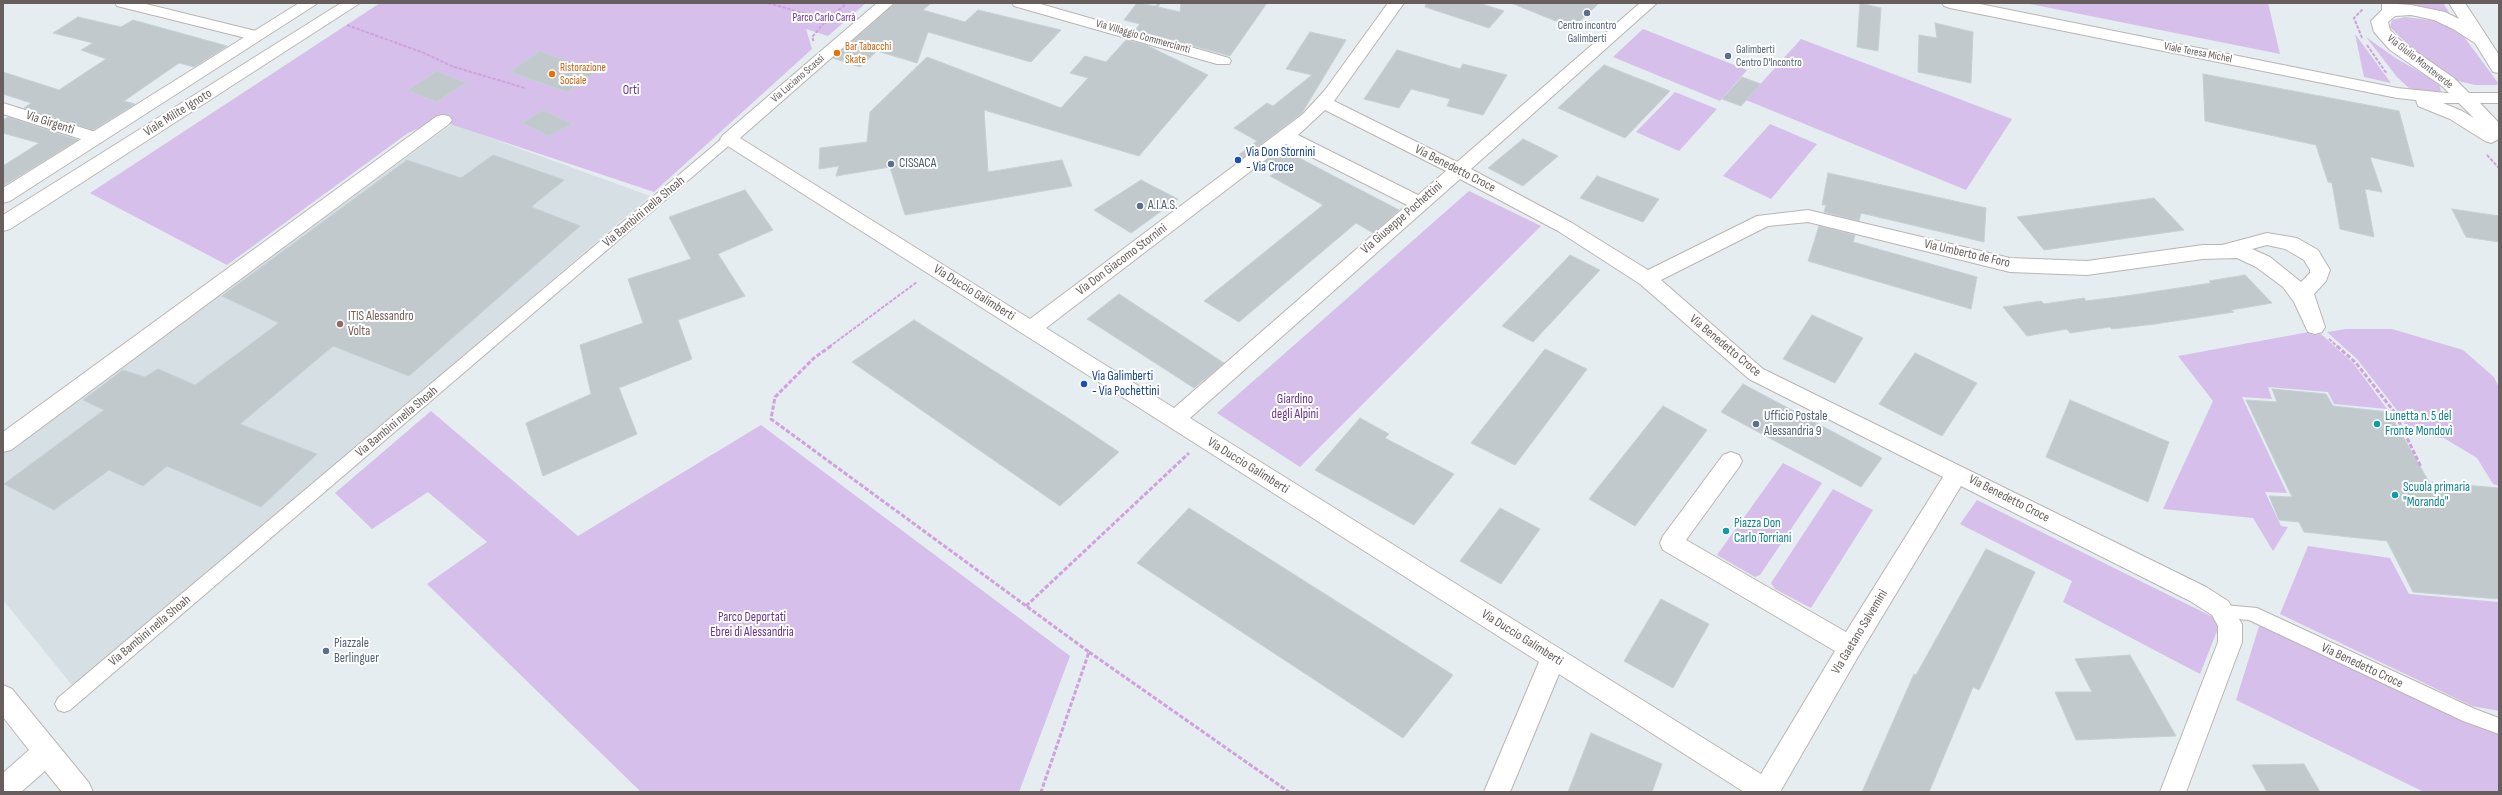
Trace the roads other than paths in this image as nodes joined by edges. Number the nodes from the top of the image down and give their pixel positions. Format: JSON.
{"nodes":[{"id":1,"x":124,"y":3,"type":"edge"},
{"id":2,"x":310,"y":3,"type":"edge"},
{"id":3,"x":352,"y":3,"type":"edge"},
{"id":4,"x":886,"y":3,"type":"edge"},
{"id":5,"x":1020,"y":3,"type":"edge"},
{"id":6,"x":1396,"y":3,"type":"edge"},
{"id":7,"x":1649,"y":3,"type":"edge"},
{"id":8,"x":1950,"y":3,"type":"edge"},
{"id":9,"x":2457,"y":3,"type":"edge"},
{"id":10,"x":2390,"y":7,"type":"edge"},
{"id":11,"x":1067,"y":9,"type":"edge"},
{"id":12,"x":258,"y":36,"type":"junction"},
{"id":13,"x":2481,"y":40,"type":"junction"},
{"id":14,"x":1224,"y":61,"type":"dead end"},
{"id":15,"x":2499,"y":68,"type":"edge"},
{"id":16,"x":2397,"y":93,"type":"junction"},
{"id":17,"x":2499,"y":98,"type":"edge"},
{"id":18,"x":2466,"y":99,"type":"junction"},
{"id":19,"x":1324,"y":103,"type":"junction"},
{"id":20,"x":3,"y":108,"type":"edge"},
{"id":21,"x":443,"y":120,"type":"dead end"},
{"id":22,"x":2499,"y":134,"type":"edge"},
{"id":23,"x":1285,"y":136,"type":"junction"},
{"id":24,"x":96,"y":138,"type":"junction"},
{"id":25,"x":729,"y":139,"type":"junction"},
{"id":26,"x":2499,"y":143,"type":"edge"},
{"id":27,"x":1458,"y":170,"type":"junction"},
{"id":28,"x":3,"y":197,"type":"edge"},
{"id":29,"x":1418,"y":203,"type":"junction"},
{"id":30,"x":3,"y":224,"type":"edge"},
{"id":31,"x":2227,"y":250,"type":"junction"},
{"id":32,"x":1647,"y":279,"type":"junction"},
{"id":33,"x":2307,"y":308,"type":"junction"},
{"id":34,"x":2315,"y":327,"type":"road end"},
{"id":35,"x":1031,"y":329,"type":"junction"},
{"id":36,"x":1175,"y":419,"type":"junction"},
{"id":37,"x":3,"y":444,"type":"edge"},
{"id":38,"x":1731,"y":461,"type":"dead end"},
{"id":39,"x":1957,"y":474,"type":"junction"},
{"id":40,"x":2224,"y":612,"type":"junction"},
{"id":41,"x":1850,"y":647,"type":"junction"},
{"id":42,"x":1553,"y":658,"type":"junction"},
{"id":43,"x":3,"y":697,"type":"edge"},
{"id":44,"x":64,"y":704,"type":"dead end"},
{"id":45,"x":2499,"y":726,"type":"edge"},
{"id":46,"x":47,"y":752,"type":"junction"},
{"id":47,"x":3,"y":790,"type":"edge"},
{"id":48,"x":79,"y":792,"type":"edge"},
{"id":49,"x":1498,"y":792,"type":"edge"},
{"id":50,"x":1766,"y":792,"type":"edge"},
{"id":51,"x":2173,"y":792,"type":"edge"}],
"edges":[{"from":1,"to":12,"type":"street"},
{"from":2,"to":12,"type":"street","name":"Viale Milite Ignoto"},
{"from":3,"to":30,"type":"street","name":"Viale Milite Ignoto"},
{"from":4,"to":25,"type":"street","name":"Via Luciano Scassi"},
{"from":5,"to":11,"type":"street","name":"Via Villaggio Commercianti"},
{"from":6,"to":19,"type":"street","name":"Via Don Giacomo Stornini"},
{"from":7,"to":27,"type":"street","name":"Via Giuseppe Pochettini"},
{"from":8,"to":16,"type":"street","name":"Viale Teresa Michel"},
{"from":9,"to":13,"type":"street"},
{"from":10,"to":13,"type":"street"},
{"from":10,"to":18,"type":"street","name":"Via Giulio Monteverde"},
{"from":11,"to":14,"type":"street","name":"Via Villaggio Commercianti"},
{"from":12,"to":24,"type":"street","name":"Viale Milite Ignoto"},
{"from":13,"to":15,"type":"street"},
{"from":16,"to":18,"type":"street","name":"Viale Teresa Michel"},
{"from":16,"to":26,"type":"street"},
{"from":17,"to":18,"type":"street","name":"Viale Teresa Michel"},
{"from":18,"to":22,"type":"street","name":"Via Giulio Monteverde"},
{"from":19,"to":23,"type":"street","name":"Via Don Giacomo Stornini"},
{"from":19,"to":27,"type":"street","name":"Via Benedetto Croce"},
{"from":20,"to":24,"type":"street","name":"Via Girgenti"},
{"from":21,"to":37,"type":"street"},
{"from":23,"to":29,"type":"street"},
{"from":23,"to":35,"type":"street","name":"Via Don Giacomo Stornini"},
{"from":24,"to":28,"type":"street","name":"Viale Milite Ignoto"},
{"from":25,"to":35,"type":"street","name":"Via Duccio Galimberti"},
{"from":25,"to":44,"type":"street","name":"Via Bambini nella Shoah"},
{"from":27,"to":29,"type":"street","name":"Via Giuseppe Pochettini"},
{"from":27,"to":32,"type":"street","name":"Via Benedetto Croce"},
{"from":29,"to":36,"type":"street","name":"Via Giuseppe Pochettini"},
{"from":31,"to":32,"type":"street","name":"Via Umberto de Foro"},
{"from":31,"to":33,"type":"street","name":"Via Umberto de Foro"},
{"from":31,"to":33,"type":"street"},
{"from":32,"to":39,"type":"street","name":"Via Benedetto Croce"},
{"from":33,"to":34,"type":"street","name":"Via Umberto de Foro"},
{"from":35,"to":36,"type":"street","name":"Via Duccio Galimberti"},
{"from":36,"to":42,"type":"street","name":"Via Duccio Galimberti"},
{"from":38,"to":41,"type":"street"},
{"from":39,"to":40,"type":"street","name":"Via Benedetto Croce"},
{"from":39,"to":41,"type":"street","name":"Via Gaetano Salvemini"},
{"from":40,"to":45,"type":"street","name":"Via Benedetto Croce"},
{"from":40,"to":51,"type":"street"},
{"from":41,"to":50,"type":"street","name":"Via Gaetano Salvemini"},
{"from":42,"to":49,"type":"street"},
{"from":42,"to":50,"type":"street","name":"Via Duccio Galimberti"},
{"from":43,"to":46,"type":"street"},
{"from":46,"to":47,"type":"street"},
{"from":46,"to":48,"type":"street"}]}
